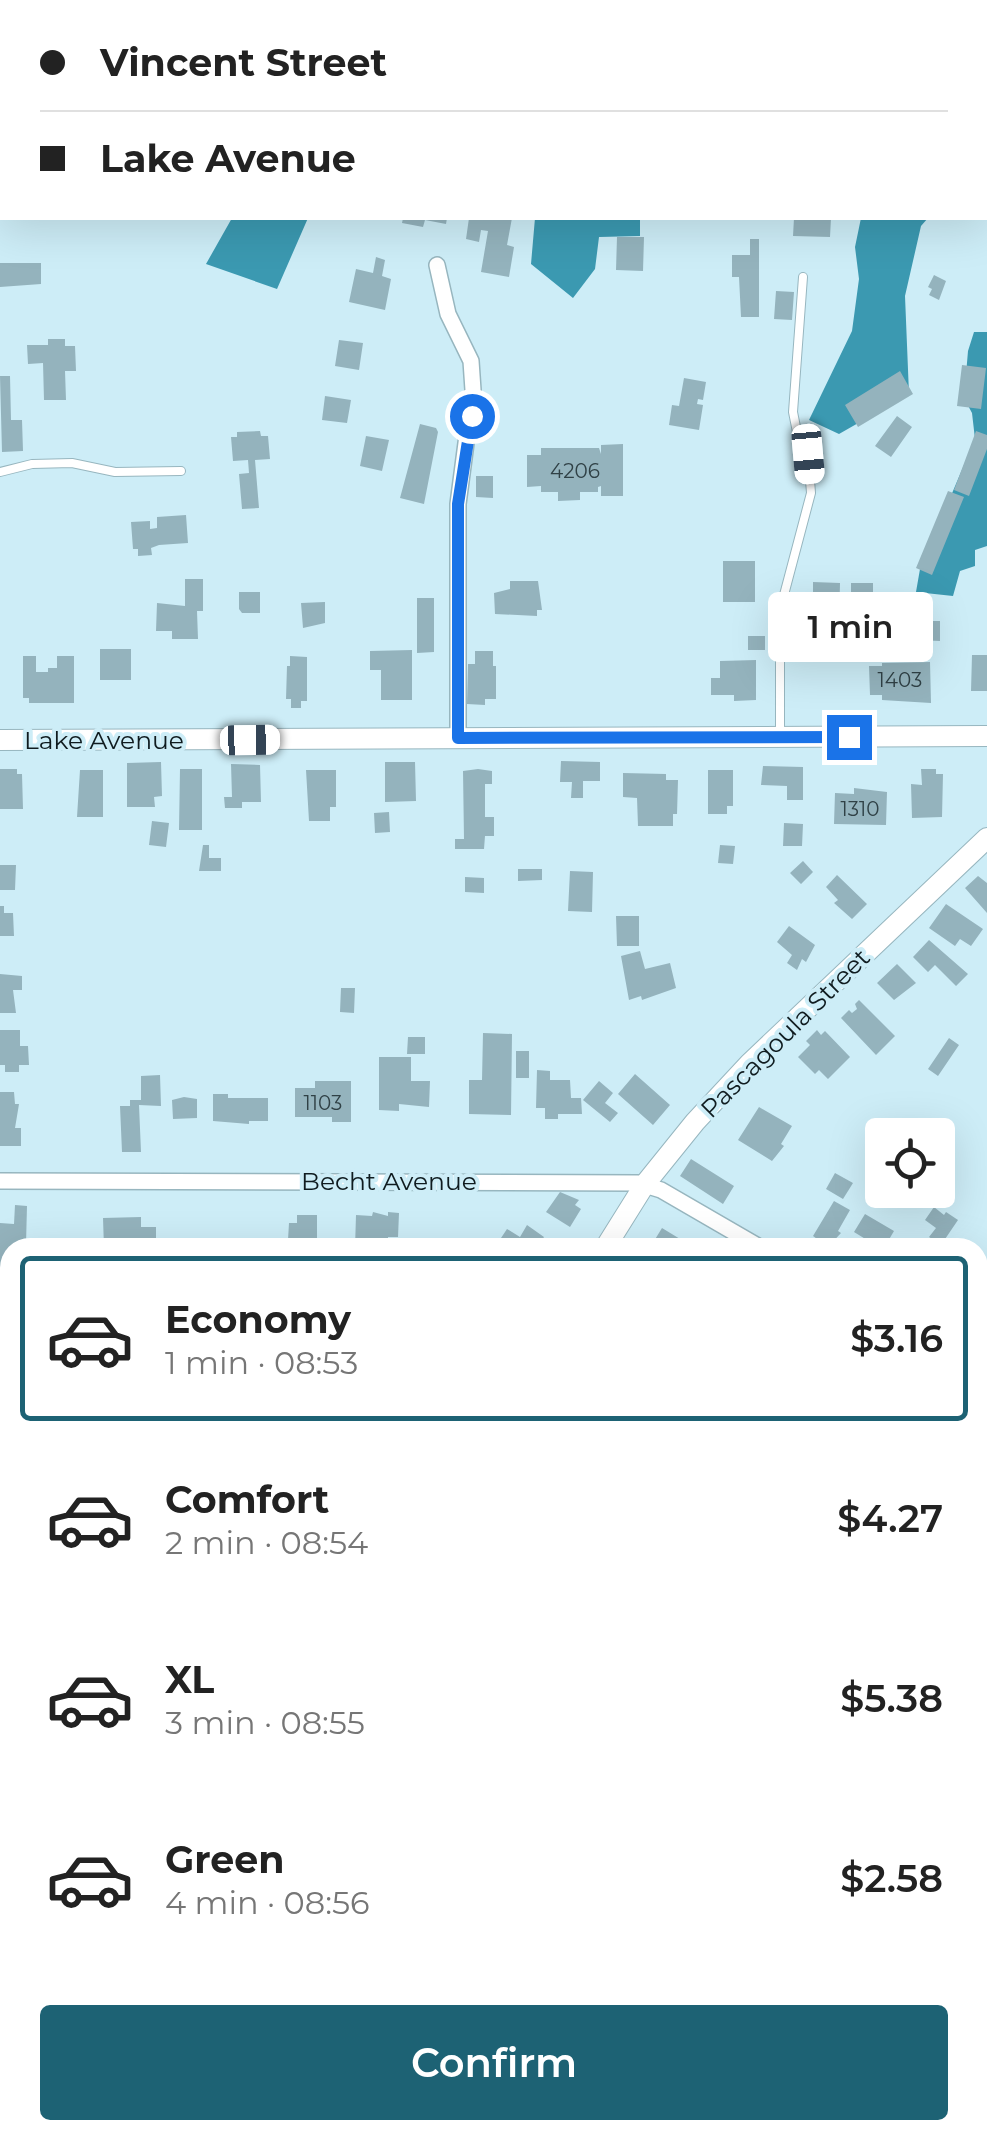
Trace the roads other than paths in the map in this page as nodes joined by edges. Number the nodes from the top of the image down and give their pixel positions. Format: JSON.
{"nodes":[{"id":1,"x":437,"y":265,"type":"dead end"},
{"id":2,"x":803,"y":276,"type":"dead end"},
{"id":3,"x":181,"y":471,"type":"dead end"},
{"id":4,"x":0,"y":472,"type":"edge"},
{"id":5,"x":987,"y":736,"type":"edge"},
{"id":6,"x":780,"y":737,"type":"junction"},
{"id":7,"x":458,"y":738,"type":"junction"},
{"id":8,"x":0,"y":740,"type":"edge"},
{"id":9,"x":987,"y":838,"type":"edge"},
{"id":10,"x":0,"y":1181,"type":"edge"},
{"id":11,"x":645,"y":1184,"type":"junction"},
{"id":12,"x":611,"y":1238,"type":"edge"},
{"id":13,"x":743,"y":1238,"type":"edge"}],
"edges":[{"from":1,"to":7,"type":"street"},
{"from":2,"to":6,"type":"lane"},
{"from":3,"to":4,"type":"lane"},
{"from":5,"to":6,"type":"street","name":"Lake Avenue"},
{"from":6,"to":7,"type":"street","name":"Lake Avenue"},
{"from":7,"to":8,"type":"street","name":"Lake Avenue"},
{"from":9,"to":11,"type":"street","name":"Pascagoula Street"},
{"from":10,"to":11,"type":"street","name":"Becht Avenue"},
{"from":11,"to":12,"type":"street","name":"Pascagoula Street"},
{"from":11,"to":13,"type":"street","name":"Becht Avenue"}]}
